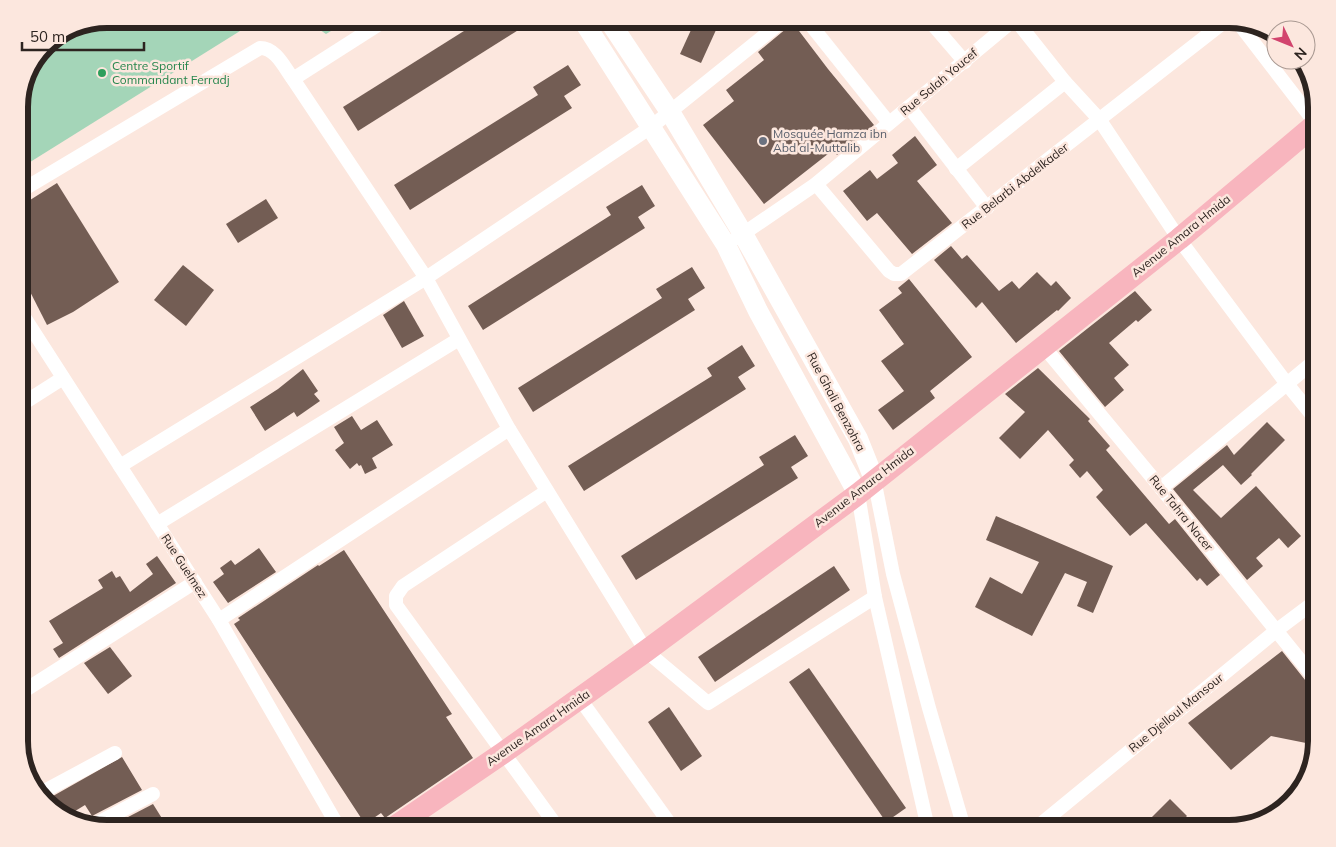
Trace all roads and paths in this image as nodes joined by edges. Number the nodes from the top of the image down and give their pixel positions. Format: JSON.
{"nodes":[{"id":1,"x":373,"y":28,"type":"edge"},
{"id":2,"x":588,"y":28,"type":"edge"},
{"id":3,"x":614,"y":28,"type":"edge"},
{"id":4,"x":774,"y":28,"type":"edge"},
{"id":5,"x":813,"y":28,"type":"edge"},
{"id":6,"x":936,"y":28,"type":"edge"},
{"id":7,"x":1005,"y":28,"type":"edge"},
{"id":8,"x":1022,"y":28,"type":"edge"},
{"id":9,"x":1216,"y":28,"type":"edge"},
{"id":10,"x":1243,"y":29,"type":"edge"},
{"id":11,"x":965,"y":62,"type":"junction"},
{"id":12,"x":293,"y":79,"type":"junction"},
{"id":13,"x":1065,"y":82,"type":"junction"},
{"id":14,"x":909,"y":107,"type":"junction"},
{"id":15,"x":670,"y":112,"type":"junction"},
{"id":16,"x":1308,"y":112,"type":"edge"},
{"id":17,"x":1099,"y":119,"type":"junction"},
{"id":18,"x":889,"y":124,"type":"junction"},
{"id":19,"x":651,"y":127,"type":"junction"},
{"id":20,"x":1308,"y":132,"type":"edge"},
{"id":21,"x":956,"y":169,"type":"junction"},
{"id":22,"x":816,"y":184,"type":"junction"},
{"id":23,"x":28,"y":187,"type":"edge"},
{"id":24,"x":987,"y":208,"type":"junction"},
{"id":25,"x":743,"y":234,"type":"junction"},
{"id":26,"x":1179,"y":239,"type":"junction"},
{"id":27,"x":726,"y":245,"type":"junction"},
{"id":28,"x":426,"y":278,"type":"junction"},
{"id":29,"x":28,"y":323,"type":"edge"},
{"id":30,"x":459,"y":339,"type":"junction"},
{"id":31,"x":1044,"y":347,"type":"junction"},
{"id":32,"x":1308,"y":366,"type":"edge"},
{"id":33,"x":63,"y":378,"type":"junction"},
{"id":34,"x":1287,"y":384,"type":"junction"},
{"id":35,"x":28,"y":400,"type":"edge"},
{"id":36,"x":1308,"y":410,"type":"edge"},
{"id":37,"x":509,"y":429,"type":"junction"},
{"id":38,"x":120,"y":466,"type":"junction"},
{"id":39,"x":866,"y":486,"type":"junction"},
{"id":40,"x":1161,"y":488,"type":"junction"},
{"id":41,"x":547,"y":491,"type":"junction"},
{"id":42,"x":157,"y":524,"type":"junction"},
{"id":43,"x":195,"y":582,"type":"junction"},
{"id":44,"x":875,"y":597,"type":"junction"},
{"id":45,"x":1308,"y":607,"type":"edge"},
{"id":46,"x":219,"y":620,"type":"junction"},
{"id":47,"x":1277,"y":630,"type":"junction"},
{"id":48,"x":646,"y":651,"type":"junction"},
{"id":49,"x":1308,"y":670,"type":"edge"},
{"id":50,"x":28,"y":688,"type":"edge"},
{"id":51,"x":580,"y":699,"type":"junction"},
{"id":52,"x":115,"y":753,"type":"dead end"},
{"id":53,"x":503,"y":753,"type":"junction"},
{"id":54,"x":45,"y":791,"type":"edge"},
{"id":55,"x":153,"y":794,"type":"dead end"},
{"id":56,"x":103,"y":820,"type":"edge"},
{"id":57,"x":334,"y":820,"type":"edge"},
{"id":58,"x":405,"y":820,"type":"edge"},
{"id":59,"x":552,"y":820,"type":"edge"},
{"id":60,"x":666,"y":820,"type":"edge"},
{"id":61,"x":926,"y":820,"type":"edge"},
{"id":62,"x":962,"y":820,"type":"edge"},
{"id":63,"x":1046,"y":820,"type":"edge"}],
"edges":[{"from":1,"to":12,"type":"street"},
{"from":2,"to":19,"type":"main road","name":"Rue Ghali Benzohra"},
{"from":3,"to":15,"type":"main road","name":"Rue Ghali Benzohra"},
{"from":4,"to":15,"type":"street"},
{"from":5,"to":18,"type":"street"},
{"from":6,"to":11,"type":"street"},
{"from":7,"to":11,"type":"street","name":"Rue Salah Youcef"},
{"from":8,"to":13,"type":"street"},
{"from":9,"to":17,"type":"street","name":"Rue Belarbi Abdelkader"},
{"from":10,"to":16,"type":"street"},
{"from":11,"to":14,"type":"street","name":"Rue Salah Youcef"},
{"from":12,"to":23,"type":"street"},
{"from":12,"to":28,"type":"street"},
{"from":13,"to":17,"type":"street"},
{"from":13,"to":21,"type":"street"},
{"from":14,"to":18,"type":"street","name":"Rue Salah Youcef"},
{"from":14,"to":21,"type":"street"},
{"from":15,"to":19,"type":"street"},
{"from":15,"to":25,"type":"main road","name":"Rue Ghali Benzohra"},
{"from":17,"to":24,"type":"street","name":"Rue Belarbi Abdelkader"},
{"from":17,"to":26,"type":"street"},
{"from":18,"to":22,"type":"street","name":"Rue Salah Youcef"},
{"from":19,"to":27,"type":"main road","name":"Rue Ghali Benzohra"},
{"from":19,"to":28,"type":"street"},
{"from":20,"to":26,"type":"main road","name":"Avenue Amara Hmida"},
{"from":21,"to":24,"type":"street"},
{"from":22,"to":24,"type":"street","name":"Rue Belarbi Abdelkader"},
{"from":22,"to":25,"type":"street","name":"Rue Salah Youcef"},
{"from":25,"to":27,"type":"street","name":"Rue Salah Youcef"},
{"from":25,"to":39,"type":"main road","name":"Rue Ghali Benzohra"},
{"from":26,"to":31,"type":"main road","name":"Avenue Amara Hmida"},
{"from":26,"to":34,"type":"street"},
{"from":27,"to":39,"type":"main road","name":"Rue Ghali Benzohra"},
{"from":28,"to":30,"type":"street"},
{"from":28,"to":38,"type":"street"},
{"from":29,"to":33,"type":"street","name":"Rue Guelmez"},
{"from":30,"to":37,"type":"street"},
{"from":30,"to":42,"type":"street"},
{"from":31,"to":39,"type":"main road","name":"Avenue Amara Hmida"},
{"from":31,"to":40,"type":"street","name":"Rue Tahra Nacer"},
{"from":32,"to":34,"type":"street"},
{"from":33,"to":35,"type":"street"},
{"from":33,"to":38,"type":"street","name":"Rue Guelmez"},
{"from":34,"to":36,"type":"street"},
{"from":34,"to":40,"type":"street"},
{"from":37,"to":41,"type":"street"},
{"from":37,"to":46,"type":"street"},
{"from":38,"to":42,"type":"street","name":"Rue Guelmez"},
{"from":39,"to":44,"type":"street","name":"Rue Ghali Benzohra"},
{"from":39,"to":48,"type":"main road","name":"Avenue Amara Hmida"},
{"from":39,"to":62,"type":"street","name":"Rue Ghali Benzohra"},
{"from":40,"to":47,"type":"street","name":"Rue Tahra Nacer"},
{"from":41,"to":48,"type":"street"},
{"from":41,"to":53,"type":"street"},
{"from":42,"to":43,"type":"street","name":"Rue Guelmez"},
{"from":43,"to":46,"type":"street","name":"Rue Guelmez"},
{"from":43,"to":50,"type":"street"},
{"from":44,"to":48,"type":"street"},
{"from":44,"to":61,"type":"street","name":"Rue Ghali Benzohra"},
{"from":45,"to":47,"type":"street","name":"Rue Djelloul Mansour"},
{"from":46,"to":57,"type":"street","name":"Rue Guelmez"},
{"from":47,"to":49,"type":"street","name":"Rue Tahra Nacer"},
{"from":47,"to":63,"type":"street","name":"Rue Djelloul Mansour"},
{"from":48,"to":51,"type":"main road","name":"Avenue Amara Hmida"},
{"from":51,"to":53,"type":"main road","name":"Avenue Amara Hmida"},
{"from":51,"to":60,"type":"street"},
{"from":52,"to":54,"type":"street"},
{"from":53,"to":58,"type":"main road","name":"Avenue Amara Hmida"},
{"from":53,"to":59,"type":"street"},
{"from":55,"to":56,"type":"street"}]}
